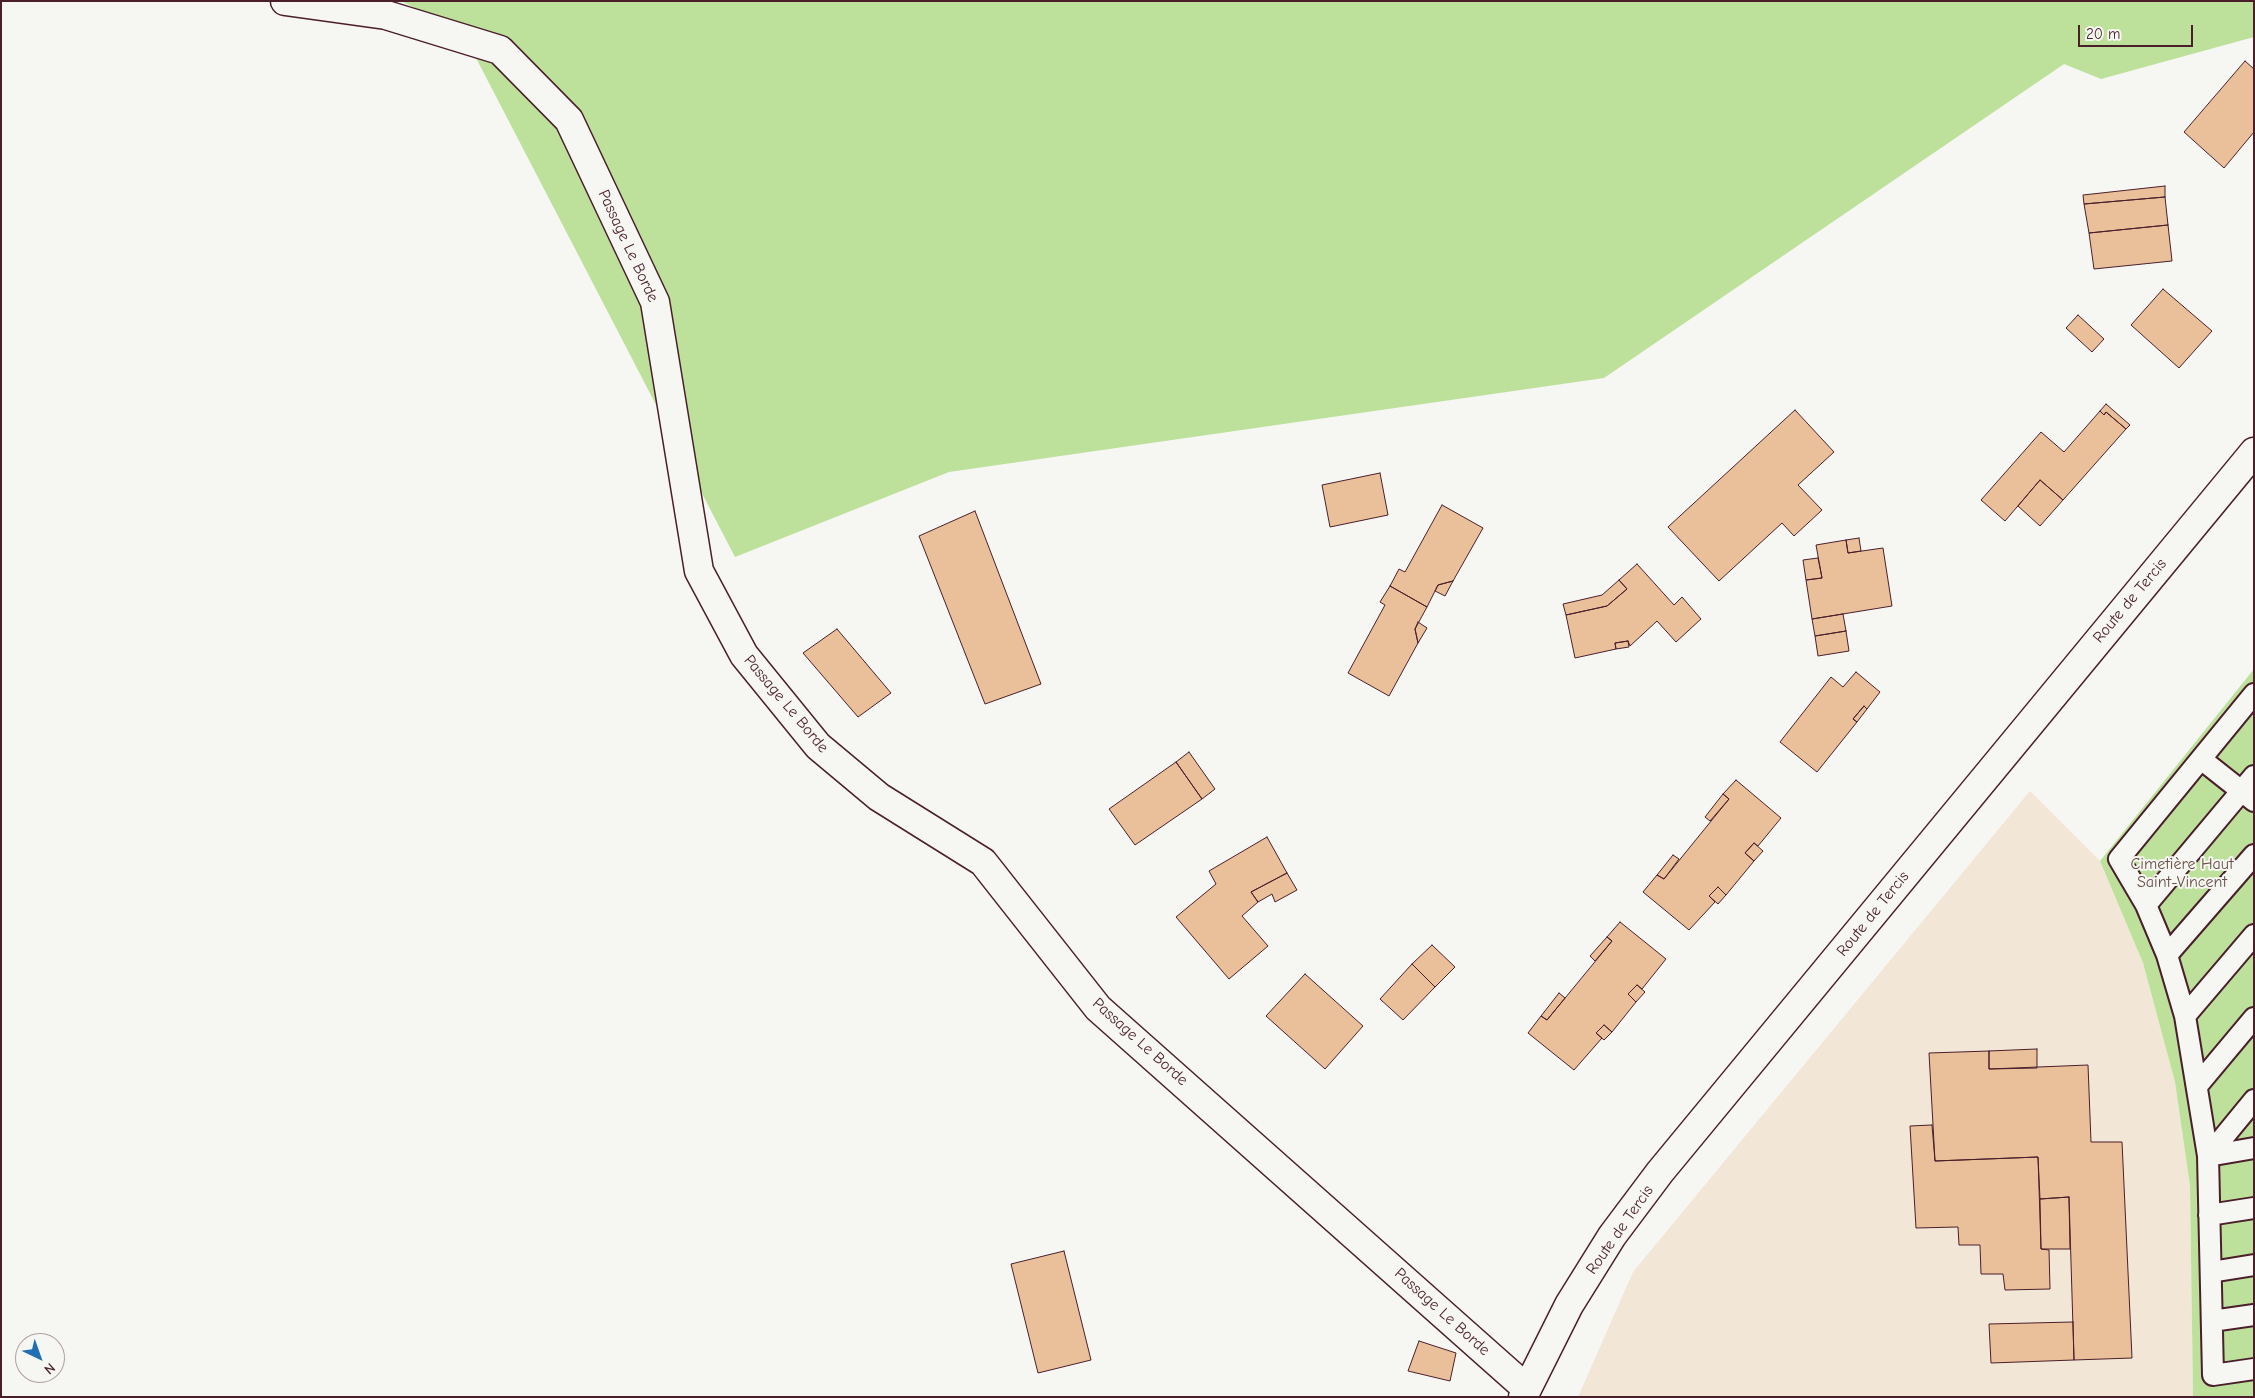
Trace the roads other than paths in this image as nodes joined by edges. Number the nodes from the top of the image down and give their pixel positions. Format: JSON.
{"nodes":[{"id":1,"x":285,"y":1,"type":"edge"},
{"id":2,"x":2254,"y":452,"type":"edge"},
{"id":3,"x":2254,"y":694,"type":"edge"},
{"id":4,"x":2201,"y":759,"type":"junction"},
{"id":5,"x":2250,"y":789,"type":"edge"},
{"id":6,"x":2254,"y":855,"type":"edge"},
{"id":7,"x":2146,"y":905,"type":"junction"},
{"id":8,"x":2254,"y":935,"type":"edge"},
{"id":9,"x":2167,"y":955,"type":"junction"},
{"id":10,"x":2185,"y":1016,"type":"junction"},
{"id":11,"x":2254,"y":1018,"type":"edge"},
{"id":12,"x":2197,"y":1086,"type":"junction"},
{"id":13,"x":2254,"y":1100,"type":"edge"},
{"id":14,"x":2254,"y":1148,"type":"edge"},
{"id":15,"x":2208,"y":1156,"type":"junction"},
{"id":16,"x":2254,"y":1208,"type":"edge"},
{"id":17,"x":2209,"y":1215,"type":"junction"},
{"id":18,"x":2254,"y":1264,"type":"edge"},
{"id":19,"x":2211,"y":1272,"type":"junction"},
{"id":20,"x":2254,"y":1315,"type":"edge"},
{"id":21,"x":2212,"y":1321,"type":"junction"},
{"id":22,"x":2254,"y":1369,"type":"edge"},
{"id":23,"x":1524,"y":1392,"type":"edge"}],
"edges":[{"from":1,"to":23,"type":"street","name":"Passage Le Borde"},
{"from":2,"to":23,"type":"street","name":"Route de Tercis"},
{"from":3,"to":4,"type":"lane"},
{"from":4,"to":5,"type":"lane"},
{"from":4,"to":7,"type":"lane"},
{"from":5,"to":7,"type":"lane"},
{"from":6,"to":9,"type":"lane"},
{"from":7,"to":9,"type":"lane"},
{"from":8,"to":10,"type":"lane"},
{"from":9,"to":10,"type":"lane"},
{"from":10,"to":12,"type":"lane"},
{"from":11,"to":12,"type":"lane"},
{"from":12,"to":15,"type":"lane"},
{"from":13,"to":15,"type":"lane"},
{"from":14,"to":15,"type":"lane"},
{"from":15,"to":17,"type":"lane"},
{"from":16,"to":17,"type":"lane"},
{"from":17,"to":19,"type":"lane"},
{"from":18,"to":19,"type":"lane"},
{"from":19,"to":21,"type":"lane"},
{"from":20,"to":21,"type":"lane"},
{"from":21,"to":22,"type":"lane"}]}
